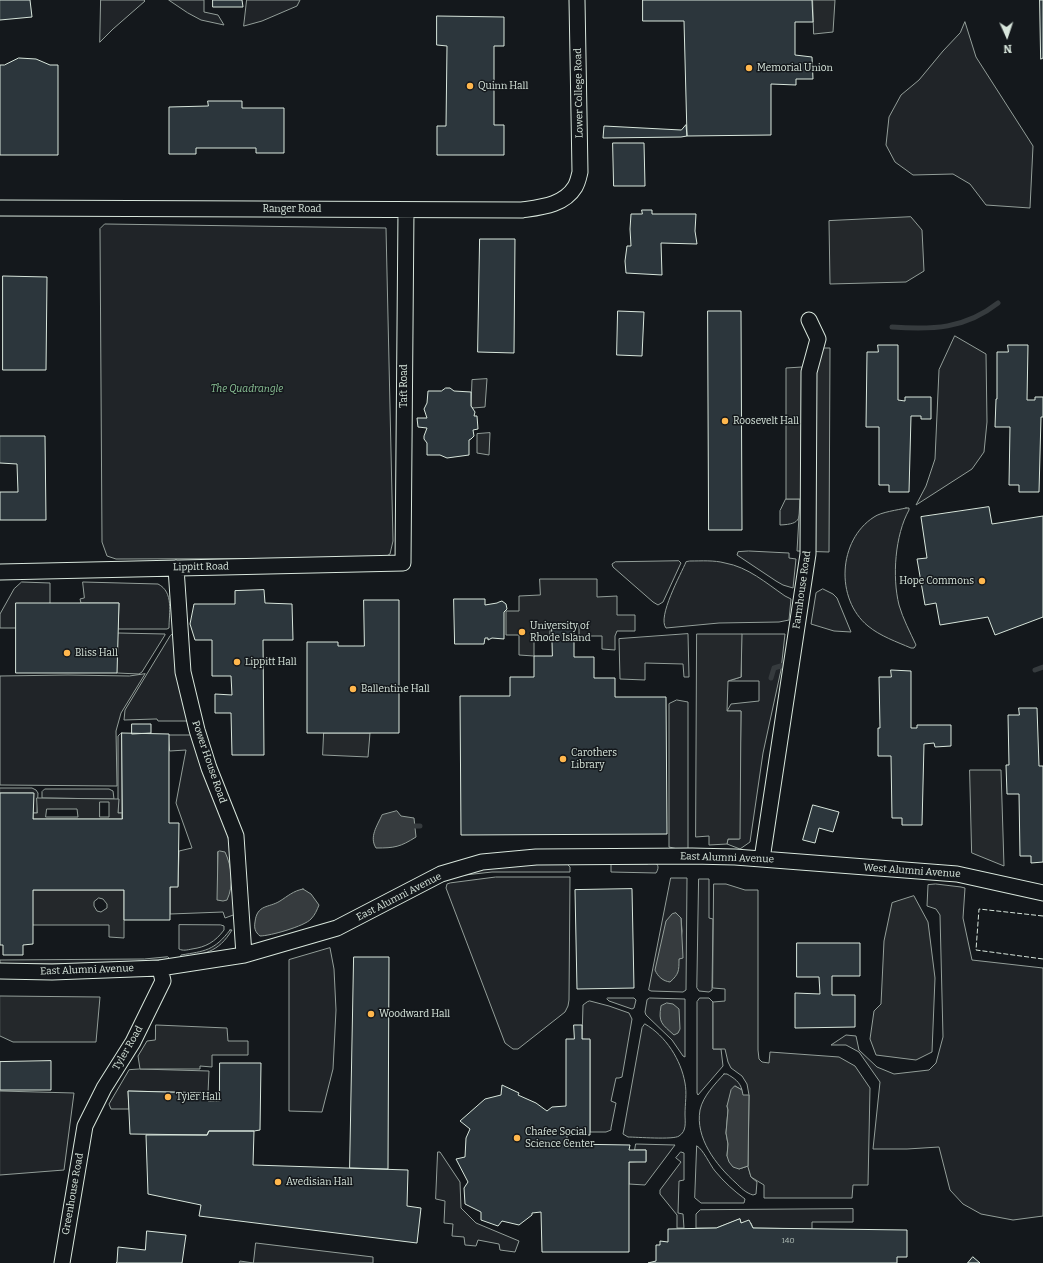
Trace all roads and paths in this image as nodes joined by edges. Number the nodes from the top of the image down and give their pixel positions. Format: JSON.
{"nodes":[{"id":1,"x":577,"y":0,"type":"edge"},
{"id":2,"x":576,"y":186,"type":"joint"},
{"id":3,"x":0,"y":208,"type":"edge"},
{"id":4,"x":406,"y":210,"type":"junction"},
{"id":5,"x":809,"y":320,"type":"dead end"},
{"id":6,"x":403,"y":563,"type":"joint"},
{"id":7,"x":176,"y":568,"type":"junction"},
{"id":8,"x":0,"y":572,"type":"edge"},
{"id":9,"x":762,"y":859,"type":"junction"},
{"id":10,"x":803,"y":862,"type":"joint"},
{"id":11,"x":1043,"y":893,"type":"edge"},
{"id":12,"x":244,"y":955,"type":"junction"},
{"id":13,"x":160,"y":968,"type":"junction"},
{"id":14,"x":0,"y":971,"type":"edge"},
{"id":15,"x":85,"y":1126,"type":"joint"},
{"id":16,"x":62,"y":1263,"type":"edge"}],
"edges":[{"from":1,"to":2,"type":"street","name":"Lower College Road"},
{"from":2,"to":4,"type":"street","name":"Ranger Road"},
{"from":3,"to":4,"type":"street","name":"Ranger Road"},
{"from":4,"to":6,"type":"street","name":"Taft Road"},
{"from":5,"to":9,"type":"street","name":"Farmhouse Road"},
{"from":6,"to":7,"type":"street","name":"Lippitt Road"},
{"from":7,"to":8,"type":"street","name":"Lippitt Road"},
{"from":7,"to":12,"type":"street","name":"Power House Road"},
{"from":9,"to":10,"type":"street","name":"East Alumni Avenue"},
{"from":9,"to":12,"type":"street","name":"East Alumni Avenue"},
{"from":10,"to":11,"type":"street","name":"West Alumni Avenue"},
{"from":12,"to":13,"type":"street","name":"East Alumni Avenue"},
{"from":13,"to":14,"type":"street","name":"East Alumni Avenue"},
{"from":13,"to":15,"type":"street","name":"Tyler Road"},
{"from":15,"to":16,"type":"street","name":"Greenhouse Road"}]}
